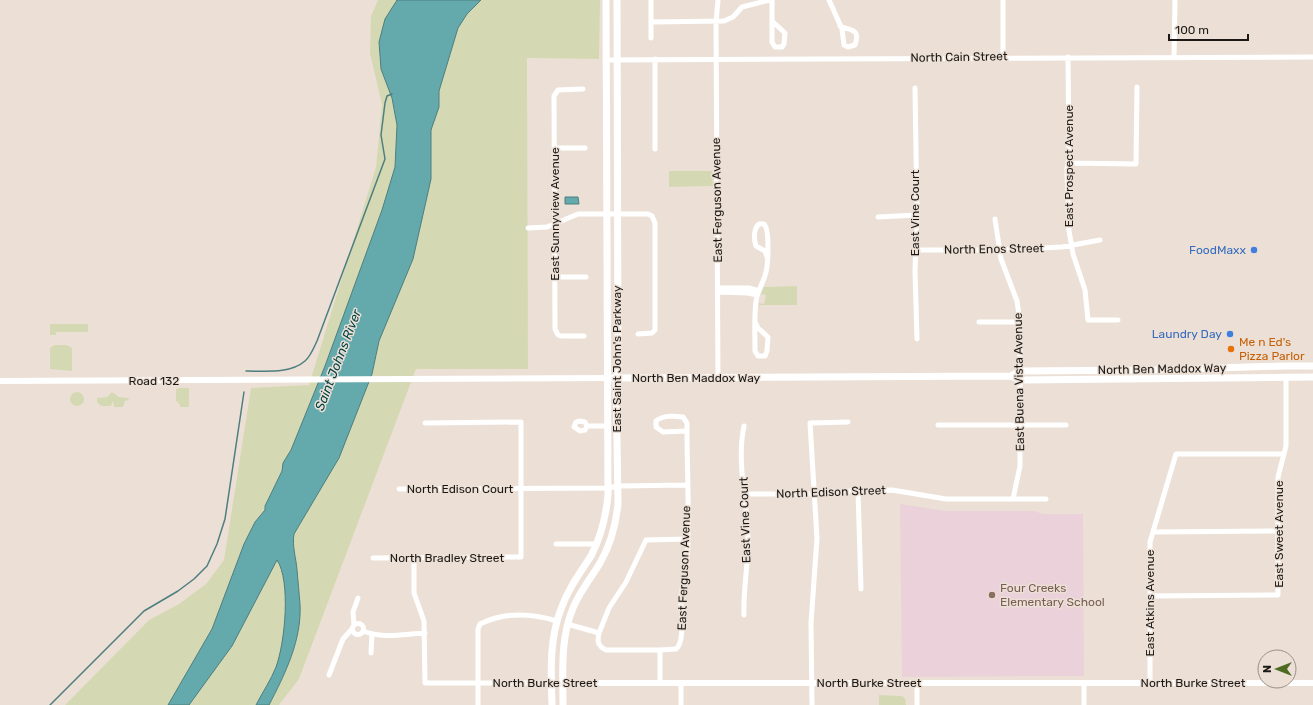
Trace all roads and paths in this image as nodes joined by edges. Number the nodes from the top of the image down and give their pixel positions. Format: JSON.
{"nodes":[{"id":1,"x":606,"y":0,"type":"edge"},
{"id":2,"x":617,"y":0,"type":"edge"},
{"id":3,"x":651,"y":0,"type":"edge"},
{"id":4,"x":718,"y":0,"type":"edge"},
{"id":5,"x":771,"y":0,"type":"edge"},
{"id":6,"x":829,"y":0,"type":"edge"},
{"id":7,"x":1003,"y":0,"type":"edge"},
{"id":8,"x":1175,"y":0,"type":"edge"},
{"id":9,"x":772,"y":21,"type":"junction"},
{"id":10,"x":651,"y":22,"type":"junction"},
{"id":11,"x":716,"y":22,"type":"junction"},
{"id":12,"x":840,"y":26,"type":"junction"},
{"id":13,"x":651,"y":38,"type":"dead end"},
{"id":14,"x":1003,"y":56,"type":"junction"},
{"id":15,"x":1313,"y":56,"type":"edge"},
{"id":16,"x":1068,"y":57,"type":"junction"},
{"id":17,"x":1174,"y":58,"type":"junction"},
{"id":18,"x":605,"y":60,"type":"junction"},
{"id":19,"x":617,"y":60,"type":"junction"},
{"id":20,"x":655,"y":60,"type":"junction"},
{"id":21,"x":716,"y":60,"type":"junction"},
{"id":22,"x":1137,"y":87,"type":"dead end"},
{"id":23,"x":583,"y":88,"type":"dead end"},
{"id":24,"x":914,"y":88,"type":"dead end"},
{"id":25,"x":554,"y":148,"type":"junction"},
{"id":26,"x":585,"y":148,"type":"dead end"},
{"id":27,"x":655,"y":149,"type":"dead end"},
{"id":28,"x":1068,"y":163,"type":"junction"},
{"id":29,"x":606,"y":213,"type":"junction"},
{"id":30,"x":617,"y":214,"type":"junction"},
{"id":31,"x":917,"y":215,"type":"junction"},
{"id":32,"x":878,"y":217,"type":"dead end"},
{"id":33,"x":996,"y":219,"type":"dead end"},
{"id":34,"x":555,"y":223,"type":"junction"},
{"id":35,"x":528,"y":228,"type":"dead end"},
{"id":36,"x":1100,"y":240,"type":"dead end"},
{"id":37,"x":1072,"y":246,"type":"junction"},
{"id":38,"x":916,"y":250,"type":"junction"},
{"id":39,"x":999,"y":250,"type":"junction"},
{"id":40,"x":767,"y":257,"type":"junction"},
{"id":41,"x":555,"y":277,"type":"junction"},
{"id":42,"x":586,"y":277,"type":"dead end"},
{"id":43,"x":718,"y":290,"type":"junction"},
{"id":44,"x":758,"y":293,"type":"junction"},
{"id":45,"x":1118,"y":320,"type":"dead end"},
{"id":46,"x":755,"y":322,"type":"junction"},
{"id":47,"x":979,"y":322,"type":"dead end"},
{"id":48,"x":1020,"y":322,"type":"junction"},
{"id":49,"x":638,"y":334,"type":"dead end"},
{"id":50,"x":584,"y":336,"type":"dead end"},
{"id":51,"x":917,"y":339,"type":"dead end"},
{"id":52,"x":1313,"y":366,"type":"edge"},
{"id":53,"x":1020,"y":371,"type":"junction"},
{"id":54,"x":1011,"y":376,"type":"junction"},
{"id":55,"x":1286,"y":377,"type":"junction"},
{"id":56,"x":1313,"y":377,"type":"edge"},
{"id":57,"x":606,"y":378,"type":"junction"},
{"id":58,"x":616,"y":378,"type":"junction"},
{"id":59,"x":718,"y":378,"type":"junction"},
{"id":60,"x":308,"y":380,"type":"joint"},
{"id":61,"x":1020,"y":380,"type":"junction"},
{"id":62,"x":0,"y":381,"type":"edge"},
{"id":63,"x":848,"y":422,"type":"dead end"},
{"id":64,"x":425,"y":423,"type":"dead end"},
{"id":65,"x":938,"y":425,"type":"dead end"},
{"id":66,"x":1020,"y":425,"type":"junction"},
{"id":67,"x":1066,"y":425,"type":"dead end"},
{"id":68,"x":587,"y":426,"type":"dead end"},
{"id":69,"x":606,"y":426,"type":"junction"},
{"id":70,"x":744,"y":426,"type":"dead end"},
{"id":71,"x":687,"y":431,"type":"junction"},
{"id":72,"x":1284,"y":454,"type":"junction"},
{"id":73,"x":687,"y":485,"type":"junction"},
{"id":74,"x":619,"y":486,"type":"junction"},
{"id":75,"x":521,"y":488,"type":"junction"},
{"id":76,"x":608,"y":488,"type":"junction"},
{"id":77,"x":399,"y":489,"type":"dead end"},
{"id":78,"x":858,"y":491,"type":"junction"},
{"id":79,"x":745,"y":494,"type":"junction"},
{"id":80,"x":814,"y":494,"type":"junction"},
{"id":81,"x":1013,"y":499,"type":"junction"},
{"id":82,"x":1046,"y":499,"type":"dead end"},
{"id":83,"x":1278,"y":531,"type":"junction"},
{"id":84,"x":1153,"y":532,"type":"junction"},
{"id":85,"x":687,"y":539,"type":"junction"},
{"id":86,"x":556,"y":544,"type":"dead end"},
{"id":87,"x":597,"y":544,"type":"junction"},
{"id":88,"x":373,"y":558,"type":"dead end"},
{"id":89,"x":414,"y":558,"type":"junction"},
{"id":90,"x":861,"y":589,"type":"dead end"},
{"id":91,"x":1150,"y":596,"type":"junction"},
{"id":92,"x":358,"y":598,"type":"dead end"},
{"id":93,"x":744,"y":615,"type":"dead end"},
{"id":94,"x":557,"y":621,"type":"junction"},
{"id":95,"x":567,"y":624,"type":"junction"},
{"id":96,"x":353,"y":627,"type":"junction"},
{"id":97,"x":363,"y":631,"type":"junction"},
{"id":98,"x":425,"y":633,"type":"junction"},
{"id":99,"x":599,"y":633,"type":"junction"},
{"id":100,"x":372,"y":634,"type":"junction"},
{"id":101,"x":660,"y":650,"type":"junction"},
{"id":102,"x":371,"y":653,"type":"dead end"},
{"id":103,"x":329,"y":675,"type":"dead end"},
{"id":104,"x":660,"y":682,"type":"junction"},
{"id":105,"x":478,"y":683,"type":"junction"},
{"id":106,"x":552,"y":683,"type":"junction"},
{"id":107,"x":563,"y":683,"type":"junction"},
{"id":108,"x":681,"y":683,"type":"junction"},
{"id":109,"x":812,"y":683,"type":"junction"},
{"id":110,"x":917,"y":683,"type":"junction"},
{"id":111,"x":1084,"y":683,"type":"junction"},
{"id":112,"x":1150,"y":683,"type":"junction"},
{"id":113,"x":1313,"y":683,"type":"edge"},
{"id":114,"x":478,"y":705,"type":"edge"},
{"id":115,"x":552,"y":705,"type":"edge"},
{"id":116,"x":563,"y":705,"type":"edge"},
{"id":117,"x":681,"y":705,"type":"edge"},
{"id":118,"x":812,"y":705,"type":"edge"},
{"id":119,"x":917,"y":705,"type":"edge"},
{"id":120,"x":1084,"y":705,"type":"edge"}],
"edges":[{"from":1,"to":18,"type":"main road","name":"East Saint John's Parkway"},
{"from":2,"to":19,"type":"main road","name":"East Saint John's Parkway"},
{"from":3,"to":10,"type":"street"},
{"from":4,"to":11,"type":"street","name":"East Ferguson Avenue"},
{"from":5,"to":9,"type":"street"},
{"from":5,"to":11,"type":"street"},
{"from":6,"to":12,"type":"street"},
{"from":7,"to":14,"type":"street"},
{"from":8,"to":17,"type":"street"},
{"from":9,"to":9,"type":"street"},
{"from":10,"to":11,"type":"street"},
{"from":10,"to":13,"type":"street"},
{"from":11,"to":21,"type":"street","name":"East Ferguson Avenue"},
{"from":12,"to":12,"type":"street"},
{"from":14,"to":16,"type":"street","name":"North Cain Street"},
{"from":14,"to":21,"type":"street","name":"North Cain Street"},
{"from":15,"to":17,"type":"street","name":"North Cain Street"},
{"from":16,"to":17,"type":"street","name":"North Cain Street"},
{"from":16,"to":28,"type":"street","name":"East Prospect Avenue"},
{"from":18,"to":19,"type":"street","name":"North Cain Street"},
{"from":18,"to":29,"type":"main road","name":"East Saint John's Parkway"},
{"from":19,"to":20,"type":"street","name":"North Cain Street"},
{"from":19,"to":30,"type":"main road","name":"East Saint John's Parkway"},
{"from":20,"to":21,"type":"street","name":"North Cain Street"},
{"from":20,"to":27,"type":"street"},
{"from":21,"to":43,"type":"street","name":"East Ferguson Avenue"},
{"from":22,"to":28,"type":"street"},
{"from":23,"to":25,"type":"street","name":"East Sunnyview Avenue"},
{"from":24,"to":31,"type":"street","name":"East Vine Court"},
{"from":25,"to":26,"type":"street"},
{"from":25,"to":34,"type":"street","name":"East Sunnyview Avenue"},
{"from":28,"to":37,"type":"street","name":"East Prospect Avenue"},
{"from":29,"to":30,"type":"street"},
{"from":29,"to":34,"type":"street"},
{"from":29,"to":57,"type":"main road","name":"East Saint John's Parkway"},
{"from":30,"to":49,"type":"street"},
{"from":30,"to":58,"type":"main road","name":"East Saint John's Parkway"},
{"from":31,"to":32,"type":"street"},
{"from":31,"to":38,"type":"street","name":"East Vine Court"},
{"from":33,"to":39,"type":"street","name":"East Buena Vista Avenue"},
{"from":34,"to":35,"type":"street"},
{"from":34,"to":41,"type":"street","name":"East Sunnyview Avenue"},
{"from":36,"to":37,"type":"street","name":"North Enos Street"},
{"from":37,"to":39,"type":"street","name":"North Enos Street"},
{"from":37,"to":45,"type":"street","name":"East Prospect Avenue"},
{"from":38,"to":39,"type":"street","name":"North Enos Street"},
{"from":38,"to":51,"type":"street","name":"East Vine Court"},
{"from":39,"to":48,"type":"street","name":"East Buena Vista Avenue"},
{"from":40,"to":40,"type":"street"},
{"from":40,"to":44,"type":"street"},
{"from":41,"to":42,"type":"street"},
{"from":41,"to":50,"type":"street","name":"East Sunnyview Avenue"},
{"from":43,"to":44,"type":"street"},
{"from":43,"to":59,"type":"street","name":"East Ferguson Avenue"},
{"from":44,"to":46,"type":"street"},
{"from":46,"to":46,"type":"street"},
{"from":47,"to":48,"type":"street"},
{"from":48,"to":53,"type":"street","name":"East Buena Vista Avenue"},
{"from":52,"to":53,"type":"main road","name":"North Ben Maddox Way"},
{"from":53,"to":54,"type":"main road","name":"North Ben Maddox Way"},
{"from":53,"to":61,"type":"street","name":"East Buena Vista Avenue"},
{"from":54,"to":59,"type":"main road","name":"North Ben Maddox Way"},
{"from":54,"to":61,"type":"main road","name":"North Ben Maddox Way"},
{"from":55,"to":56,"type":"main road","name":"North Ben Maddox Way"},
{"from":55,"to":61,"type":"main road","name":"North Ben Maddox Way"},
{"from":55,"to":72,"type":"street","name":"East Sweet Avenue"},
{"from":57,"to":58,"type":"main road","name":"North Ben Maddox Way"},
{"from":57,"to":60,"type":"street","name":"North Ben Maddox Way"},
{"from":57,"to":69,"type":"main road","name":"East Saint John's Parkway"},
{"from":58,"to":59,"type":"main road","name":"North Ben Maddox Way"},
{"from":58,"to":74,"type":"main road","name":"East Saint John's Parkway"},
{"from":60,"to":62,"type":"street","name":"Road 132"},
{"from":61,"to":66,"type":"street","name":"East Buena Vista Avenue"},
{"from":63,"to":80,"type":"street"},
{"from":64,"to":75,"type":"street"},
{"from":65,"to":66,"type":"street"},
{"from":66,"to":67,"type":"street"},
{"from":66,"to":81,"type":"street","name":"East Buena Vista Avenue"},
{"from":68,"to":69,"type":"street","name":"East Saint John's Parkway"},
{"from":69,"to":76,"type":"main road","name":"East Saint John's Parkway"},
{"from":70,"to":79,"type":"street","name":"East Vine Court"},
{"from":71,"to":71,"type":"street"},
{"from":71,"to":73,"type":"street","name":"East Ferguson Avenue"},
{"from":72,"to":83,"type":"street","name":"East Sweet Avenue"},
{"from":72,"to":84,"type":"street","name":"East Atkins Avenue"},
{"from":73,"to":74,"type":"street"},
{"from":73,"to":85,"type":"street","name":"East Ferguson Avenue"},
{"from":74,"to":76,"type":"street"},
{"from":74,"to":95,"type":"main road","name":"East Saint John's Parkway"},
{"from":75,"to":76,"type":"street"},
{"from":75,"to":77,"type":"street","name":"North Edison Court"},
{"from":75,"to":89,"type":"street","name":"North Bradley Street"},
{"from":76,"to":87,"type":"main road","name":"East Saint John's Parkway"},
{"from":78,"to":80,"type":"street","name":"North Edison Street"},
{"from":78,"to":81,"type":"street","name":"North Edison Street"},
{"from":78,"to":90,"type":"street"},
{"from":79,"to":80,"type":"street","name":"North Edison Street"},
{"from":79,"to":93,"type":"street","name":"East Vine Court"},
{"from":80,"to":109,"type":"street"},
{"from":81,"to":82,"type":"street"},
{"from":83,"to":84,"type":"street"},
{"from":83,"to":91,"type":"street","name":"East Sweet Avenue"},
{"from":84,"to":91,"type":"street","name":"East Atkins Avenue"},
{"from":85,"to":99,"type":"street"},
{"from":85,"to":101,"type":"street","name":"East Ferguson Avenue"},
{"from":86,"to":87,"type":"street"},
{"from":87,"to":94,"type":"main road","name":"East Saint John's Parkway"},
{"from":88,"to":89,"type":"street","name":"North Bradley Street"},
{"from":89,"to":98,"type":"street"},
{"from":91,"to":112,"type":"street","name":"East Atkins Avenue"},
{"from":92,"to":96,"type":"street"},
{"from":94,"to":105,"type":"street"},
{"from":94,"to":106,"type":"main road","name":"East Saint John's Parkway"},
{"from":95,"to":99,"type":"street"},
{"from":95,"to":107,"type":"main road","name":"East Saint John's Parkway"},
{"from":96,"to":97,"type":"street"},
{"from":96,"to":97,"type":"street"},
{"from":96,"to":103,"type":"street"},
{"from":97,"to":100,"type":"street"},
{"from":98,"to":100,"type":"street"},
{"from":98,"to":105,"type":"street","name":"North Burke Street"},
{"from":99,"to":101,"type":"street"},
{"from":100,"to":102,"type":"street"},
{"from":101,"to":104,"type":"street"},
{"from":104,"to":107,"type":"street","name":"North Burke Street"},
{"from":104,"to":108,"type":"street","name":"North Burke Street"},
{"from":105,"to":106,"type":"street","name":"North Burke Street"},
{"from":105,"to":114,"type":"street"},
{"from":106,"to":107,"type":"street","name":"North Burke Street"},
{"from":106,"to":115,"type":"main road","name":"East Saint John's Parkway"},
{"from":107,"to":116,"type":"main road","name":"East Saint John's Parkway"},
{"from":108,"to":109,"type":"street","name":"North Burke Street"},
{"from":108,"to":117,"type":"street"},
{"from":109,"to":110,"type":"street","name":"North Burke Street"},
{"from":109,"to":118,"type":"street"},
{"from":110,"to":111,"type":"street","name":"North Burke Street"},
{"from":110,"to":119,"type":"street"},
{"from":111,"to":112,"type":"street","name":"North Burke Street"},
{"from":111,"to":120,"type":"street"},
{"from":112,"to":113,"type":"street","name":"North Burke Street"}]}
